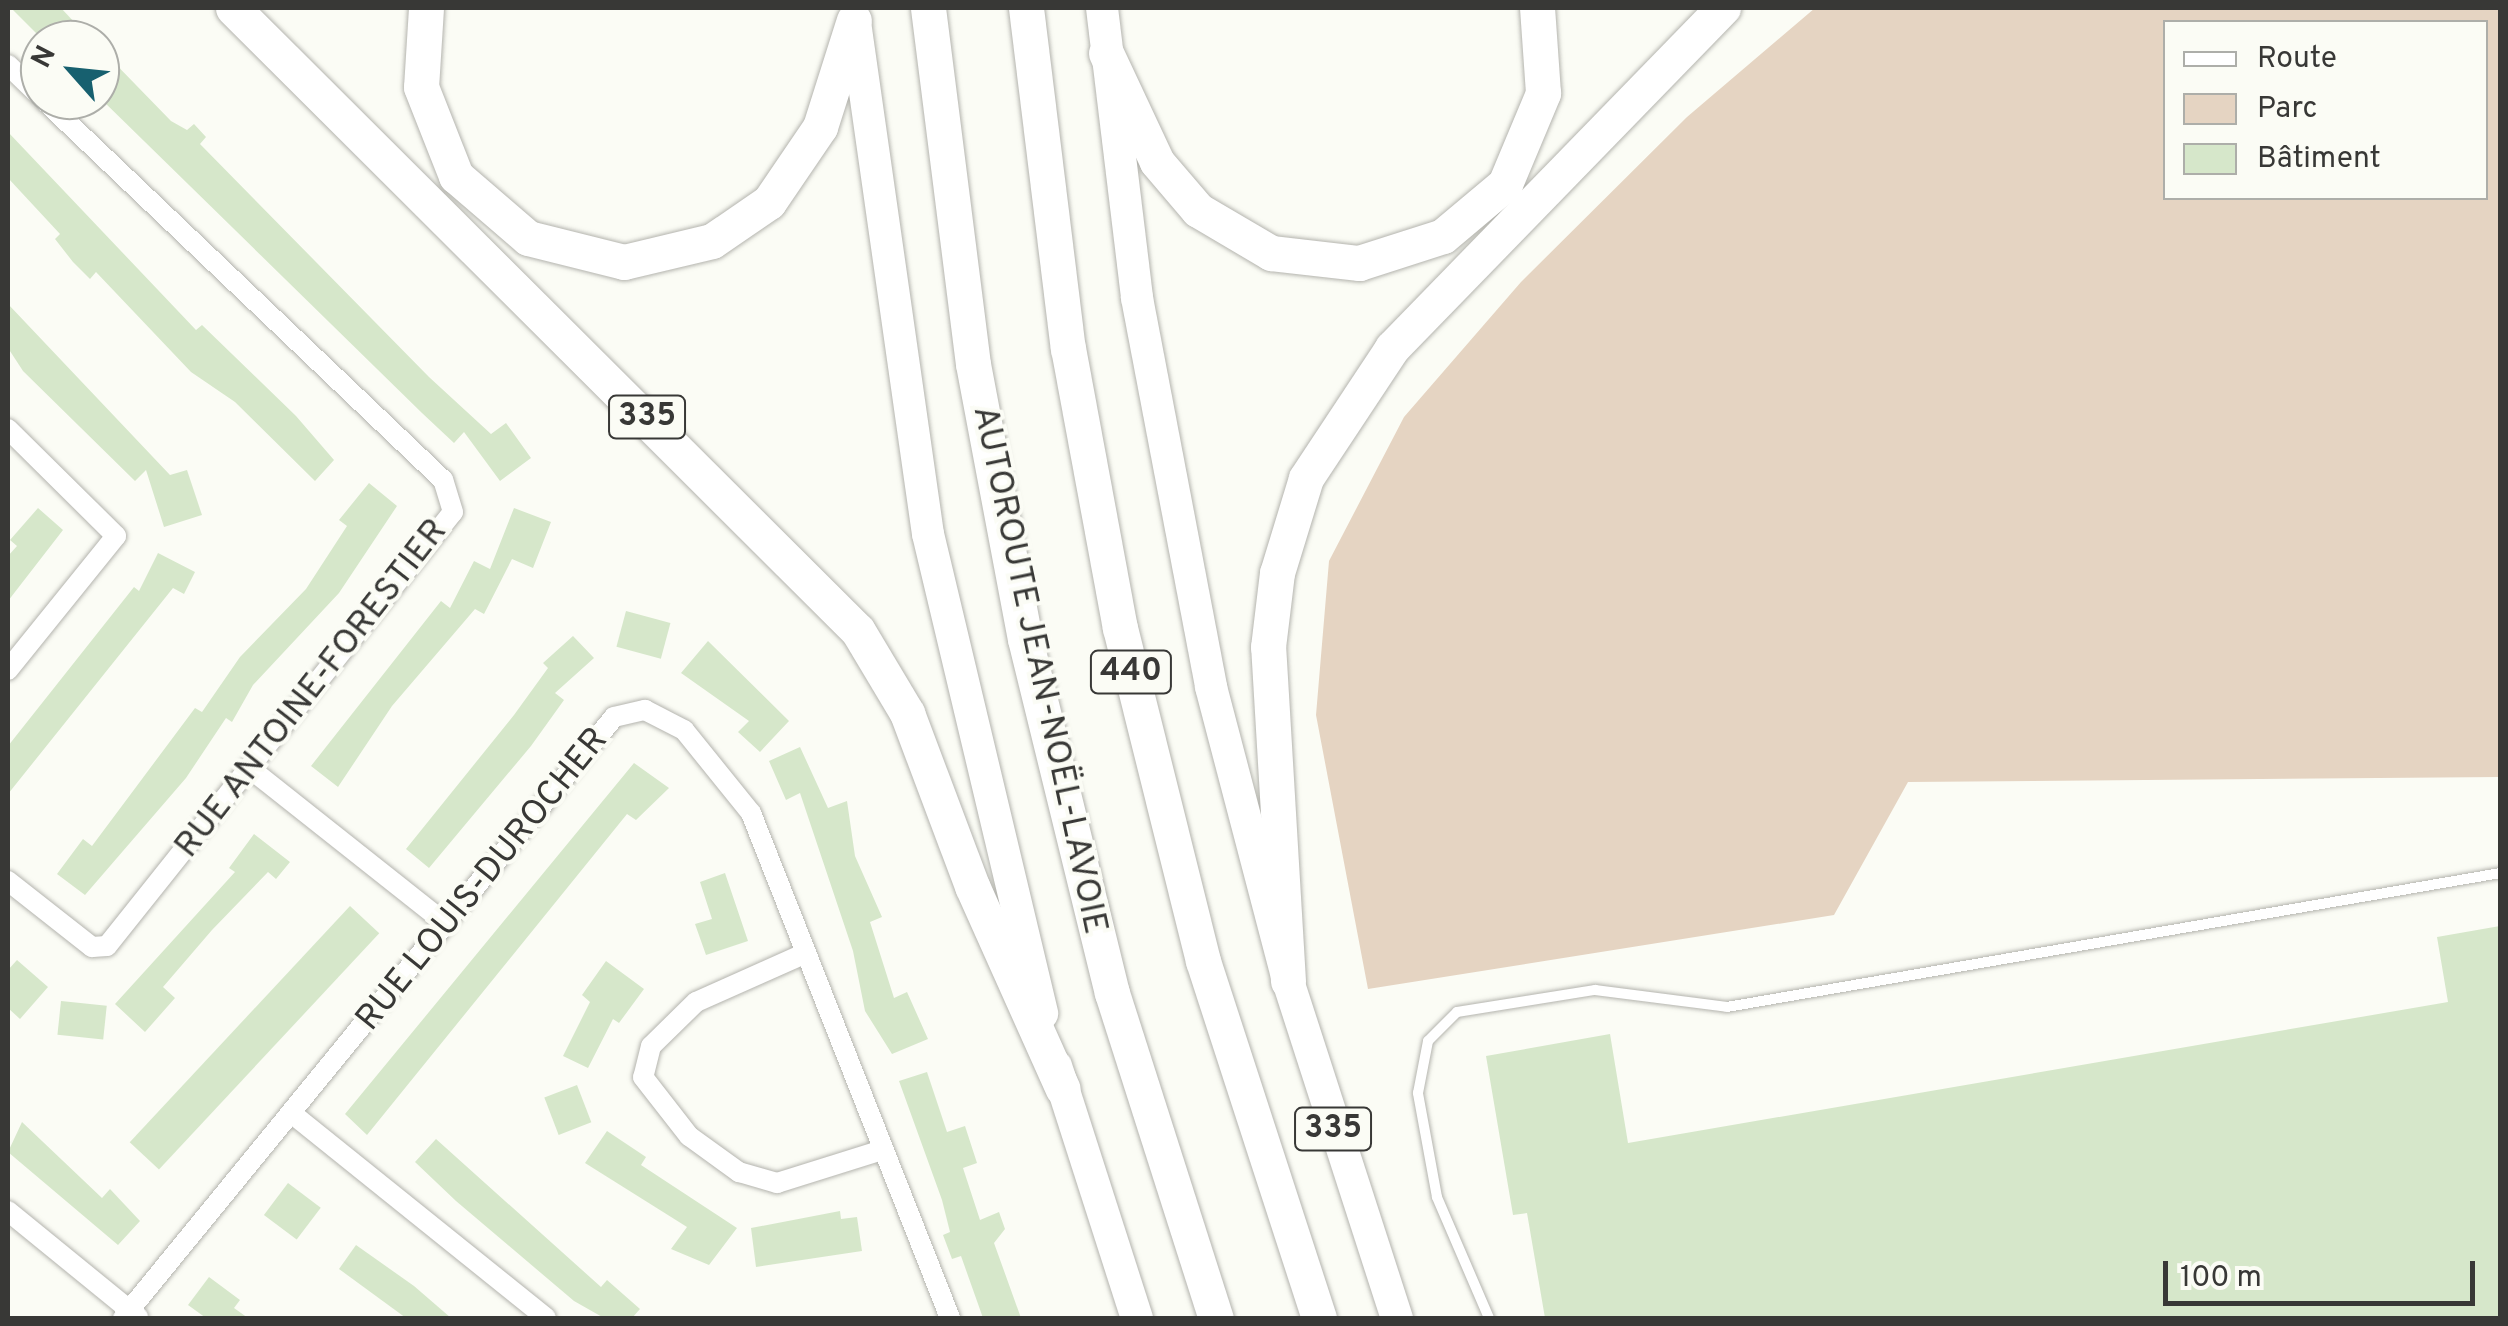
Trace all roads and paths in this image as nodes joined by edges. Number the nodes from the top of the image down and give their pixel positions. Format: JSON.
{"nodes":[{"id":1,"x":233,"y":8,"type":"edge"},
{"id":2,"x":426,"y":8,"type":"edge"},
{"id":3,"x":928,"y":8,"type":"edge"},
{"id":4,"x":1026,"y":8,"type":"edge"},
{"id":5,"x":1102,"y":8,"type":"edge"},
{"id":6,"x":1538,"y":8,"type":"edge"},
{"id":7,"x":1723,"y":8,"type":"edge"},
{"id":8,"x":854,"y":14,"type":"edge"},
{"id":9,"x":1106,"y":53,"type":"junction"},
{"id":10,"x":65,"y":120,"type":"edge"},
{"id":11,"x":8,"y":430,"type":"edge"},
{"id":12,"x":8,"y":670,"type":"edge"},
{"id":13,"x":252,"y":770,"type":"junction"},
{"id":14,"x":2500,"y":872,"type":"edge"},
{"id":15,"x":8,"y":881,"type":"edge"},
{"id":16,"x":446,"y":924,"type":"junction"},
{"id":17,"x":806,"y":953,"type":"junction"},
{"id":18,"x":1288,"y":982,"type":"junction"},
{"id":19,"x":1063,"y":1089,"type":"junction"},
{"id":20,"x":295,"y":1116,"type":"junction"},
{"id":21,"x":879,"y":1151,"type":"junction"},
{"id":22,"x":8,"y":1211,"type":"edge"},
{"id":23,"x":131,"y":1316,"type":"edge"},
{"id":24,"x":546,"y":1318,"type":"edge"},
{"id":25,"x":950,"y":1318,"type":"edge"},
{"id":26,"x":1137,"y":1318,"type":"edge"},
{"id":27,"x":1216,"y":1318,"type":"edge"},
{"id":28,"x":1318,"y":1318,"type":"edge"},
{"id":29,"x":1397,"y":1318,"type":"edge"},
{"id":30,"x":1490,"y":1318,"type":"edge"}],
"edges":[{"from":1,"to":19,"type":"highway","number":"335"},
{"from":2,"to":8,"type":"highway"},
{"from":3,"to":27,"type":"highway","name":"AUTOROUTE JEAN-NOËL-LAVOIE","number":"440"},
{"from":4,"to":28,"type":"highway","number":"440"},
{"from":5,"to":9,"type":"highway","number":"335"},
{"from":6,"to":9,"type":"highway"},
{"from":7,"to":18,"type":"highway"},
{"from":8,"to":19,"type":"highway"},
{"from":9,"to":18,"type":"highway","number":"335"},
{"from":10,"to":13,"type":"street","name":"RUE ANTOINE-FORESTIER"},
{"from":11,"to":12,"type":"street"},
{"from":13,"to":15,"type":"street","name":"RUE ANTOINE-FORESTIER"},
{"from":13,"to":16,"type":"street"},
{"from":14,"to":30,"type":"lane"},
{"from":16,"to":17,"type":"street","name":"RUE LOUIS-DUROCHER"},
{"from":16,"to":20,"type":"street","name":"RUE LOUIS-DUROCHER"},
{"from":17,"to":21,"type":"street","name":"RUE LOUIS-DUROCHER"},
{"from":17,"to":21,"type":"street"},
{"from":18,"to":29,"type":"highway","number":"335"},
{"from":19,"to":26,"type":"highway","number":"335"},
{"from":20,"to":23,"type":"street","name":"RUE LOUIS-DUROCHER"},
{"from":20,"to":24,"type":"street"},
{"from":21,"to":25,"type":"street","name":"RUE LOUIS-DUROCHER"},
{"from":22,"to":23,"type":"street"}]}
